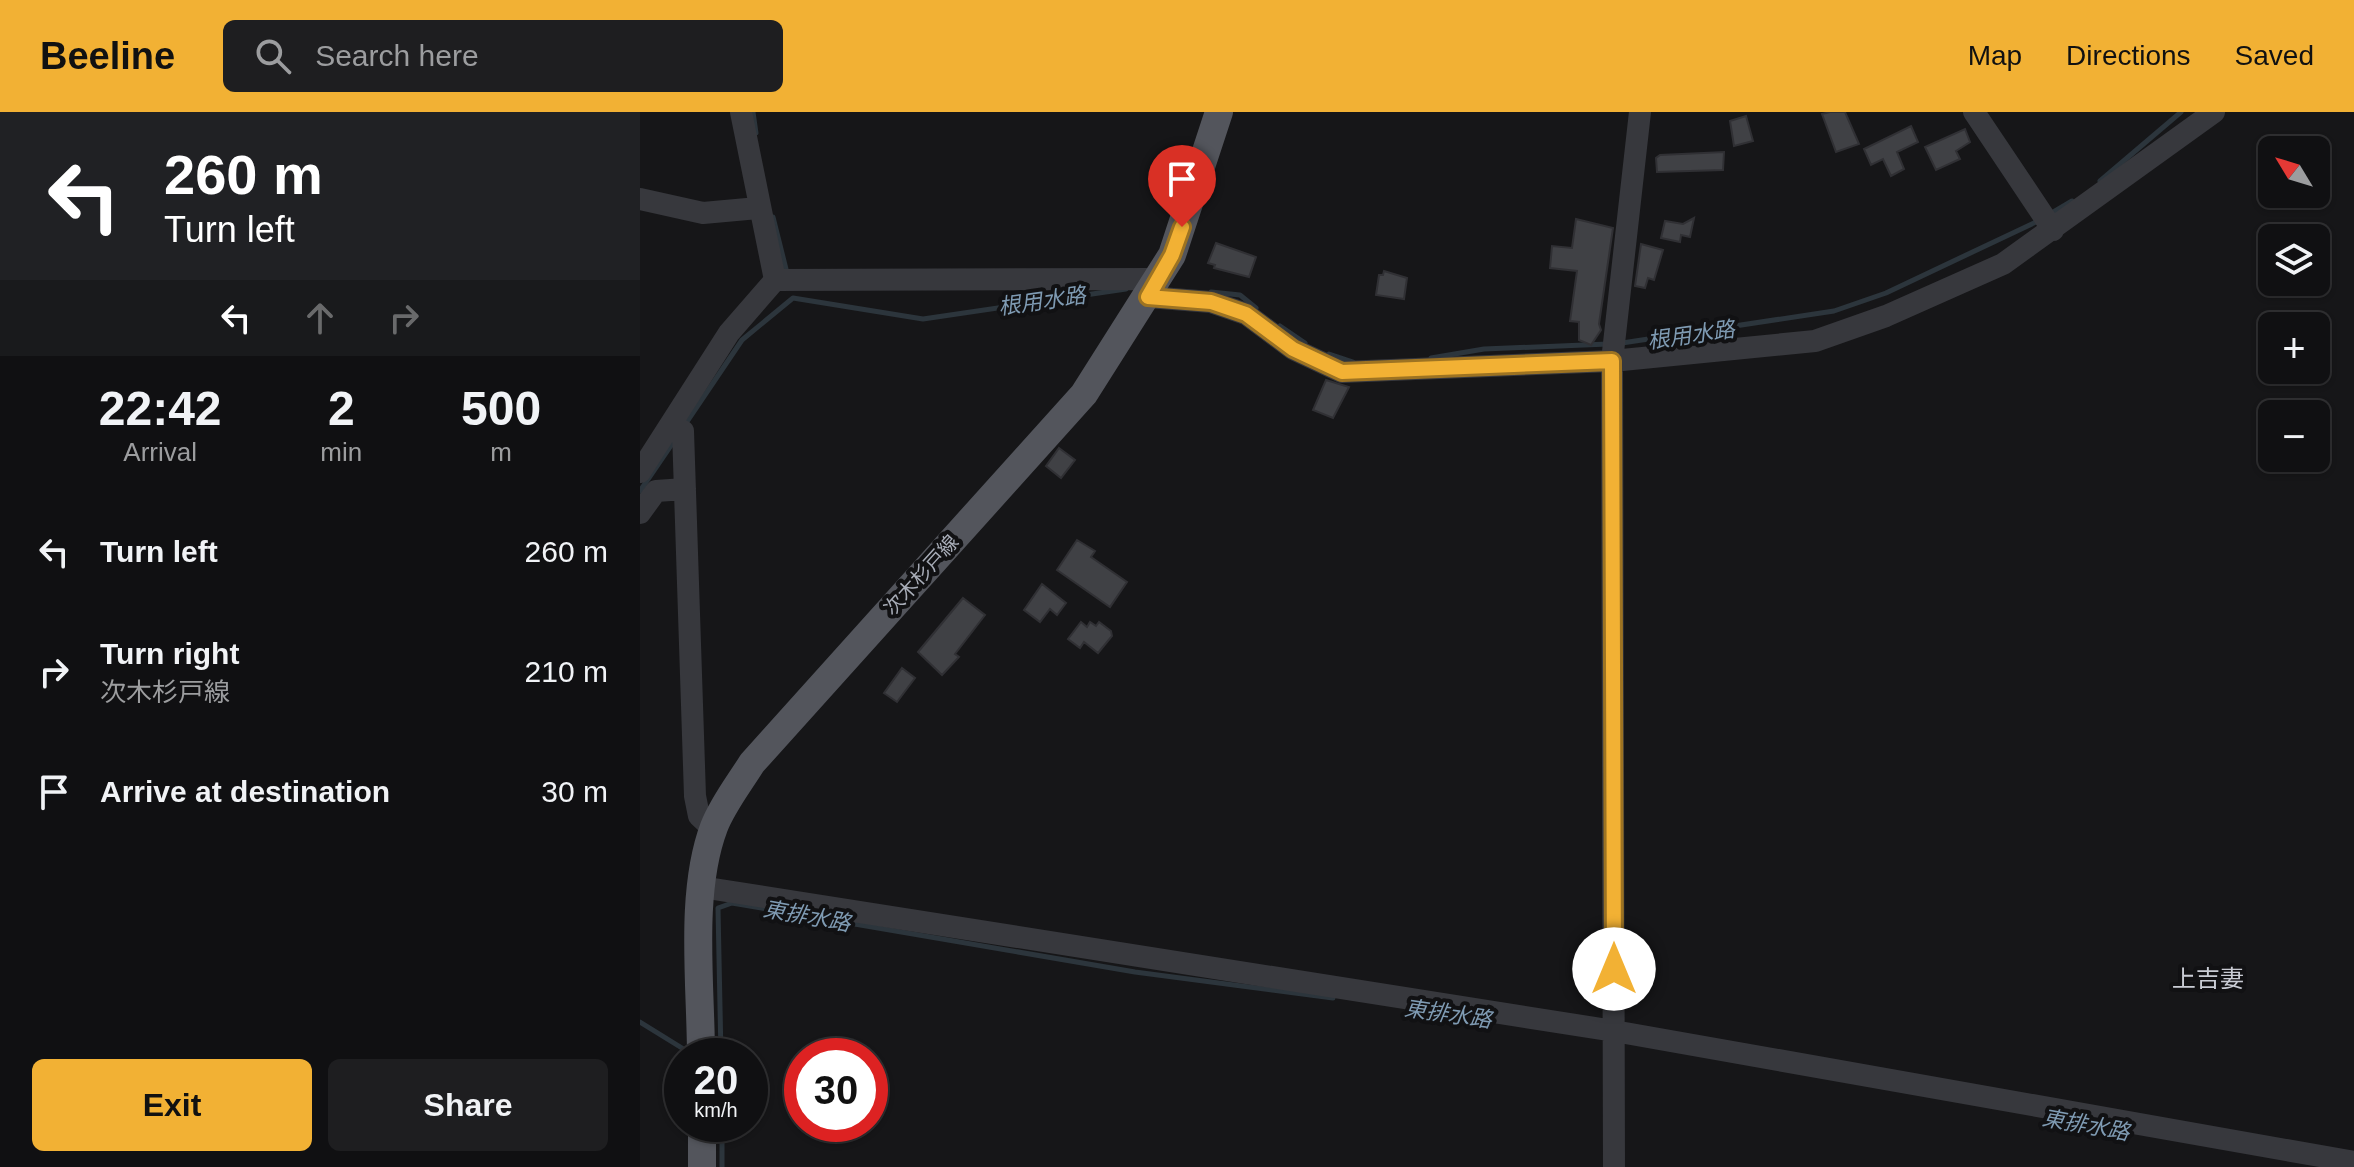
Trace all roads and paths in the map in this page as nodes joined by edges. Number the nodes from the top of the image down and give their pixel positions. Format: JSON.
{"nodes":[{"id":1,"x":741,"y":112,"type":"edge"},
{"id":2,"x":1219,"y":112,"type":"edge"},
{"id":3,"x":1640,"y":112,"type":"edge"},
{"id":4,"x":1974,"y":112,"type":"edge"},
{"id":5,"x":2214,"y":112,"type":"edge"},
{"id":6,"x":640,"y":199,"type":"edge"},
{"id":7,"x":758,"y":208,"type":"junction"},
{"id":8,"x":2053,"y":230,"type":"junction"},
{"id":9,"x":775,"y":280,"type":"junction"},
{"id":10,"x":1154,"y":288,"type":"junction"},
{"id":11,"x":1612,"y":361,"type":"junction"},
{"id":12,"x":677,"y":428,"type":"junction"},
{"id":13,"x":640,"y":472,"type":"edge"},
{"id":14,"x":685,"y":489,"type":"junction"},
{"id":15,"x":640,"y":513,"type":"edge"},
{"id":16,"x":713,"y":829,"type":"junction"},
{"id":17,"x":701,"y":887,"type":"junction"},
{"id":18,"x":1614,"y":1031,"type":"junction"},
{"id":19,"x":701,"y":1038,"type":"edge"},
{"id":20,"x":702,"y":1142,"type":"edge"},
{"id":21,"x":2354,"y":1162,"type":"edge"},
{"id":22,"x":702,"y":1167,"type":"edge"},
{"id":23,"x":1614,"y":1167,"type":"edge"}],
"edges":[{"from":1,"to":7,"type":"street"},
{"from":2,"to":10,"type":"main road","name":"次木杉戸線"},
{"from":3,"to":11,"type":"street"},
{"from":4,"to":8,"type":"street"},
{"from":5,"to":8,"type":"street"},
{"from":6,"to":7,"type":"street"},
{"from":7,"to":9,"type":"street"},
{"from":8,"to":11,"type":"street"},
{"from":9,"to":10,"type":"street"},
{"from":9,"to":12,"type":"street"},
{"from":10,"to":11,"type":"street"},
{"from":10,"to":16,"type":"main road","name":"次木杉戸線"},
{"from":11,"to":18,"type":"street"},
{"from":12,"to":13,"type":"street"},
{"from":12,"to":14,"type":"street"},
{"from":14,"to":15,"type":"street"},
{"from":14,"to":16,"type":"street"},
{"from":16,"to":17,"type":"main road","name":"次木杉戸線"},
{"from":17,"to":18,"type":"street"},
{"from":17,"to":19,"type":"main road","name":"次木杉戸線"},
{"from":18,"to":21,"type":"street"},
{"from":18,"to":23,"type":"street"},
{"from":20,"to":22,"type":"main road"}]}
